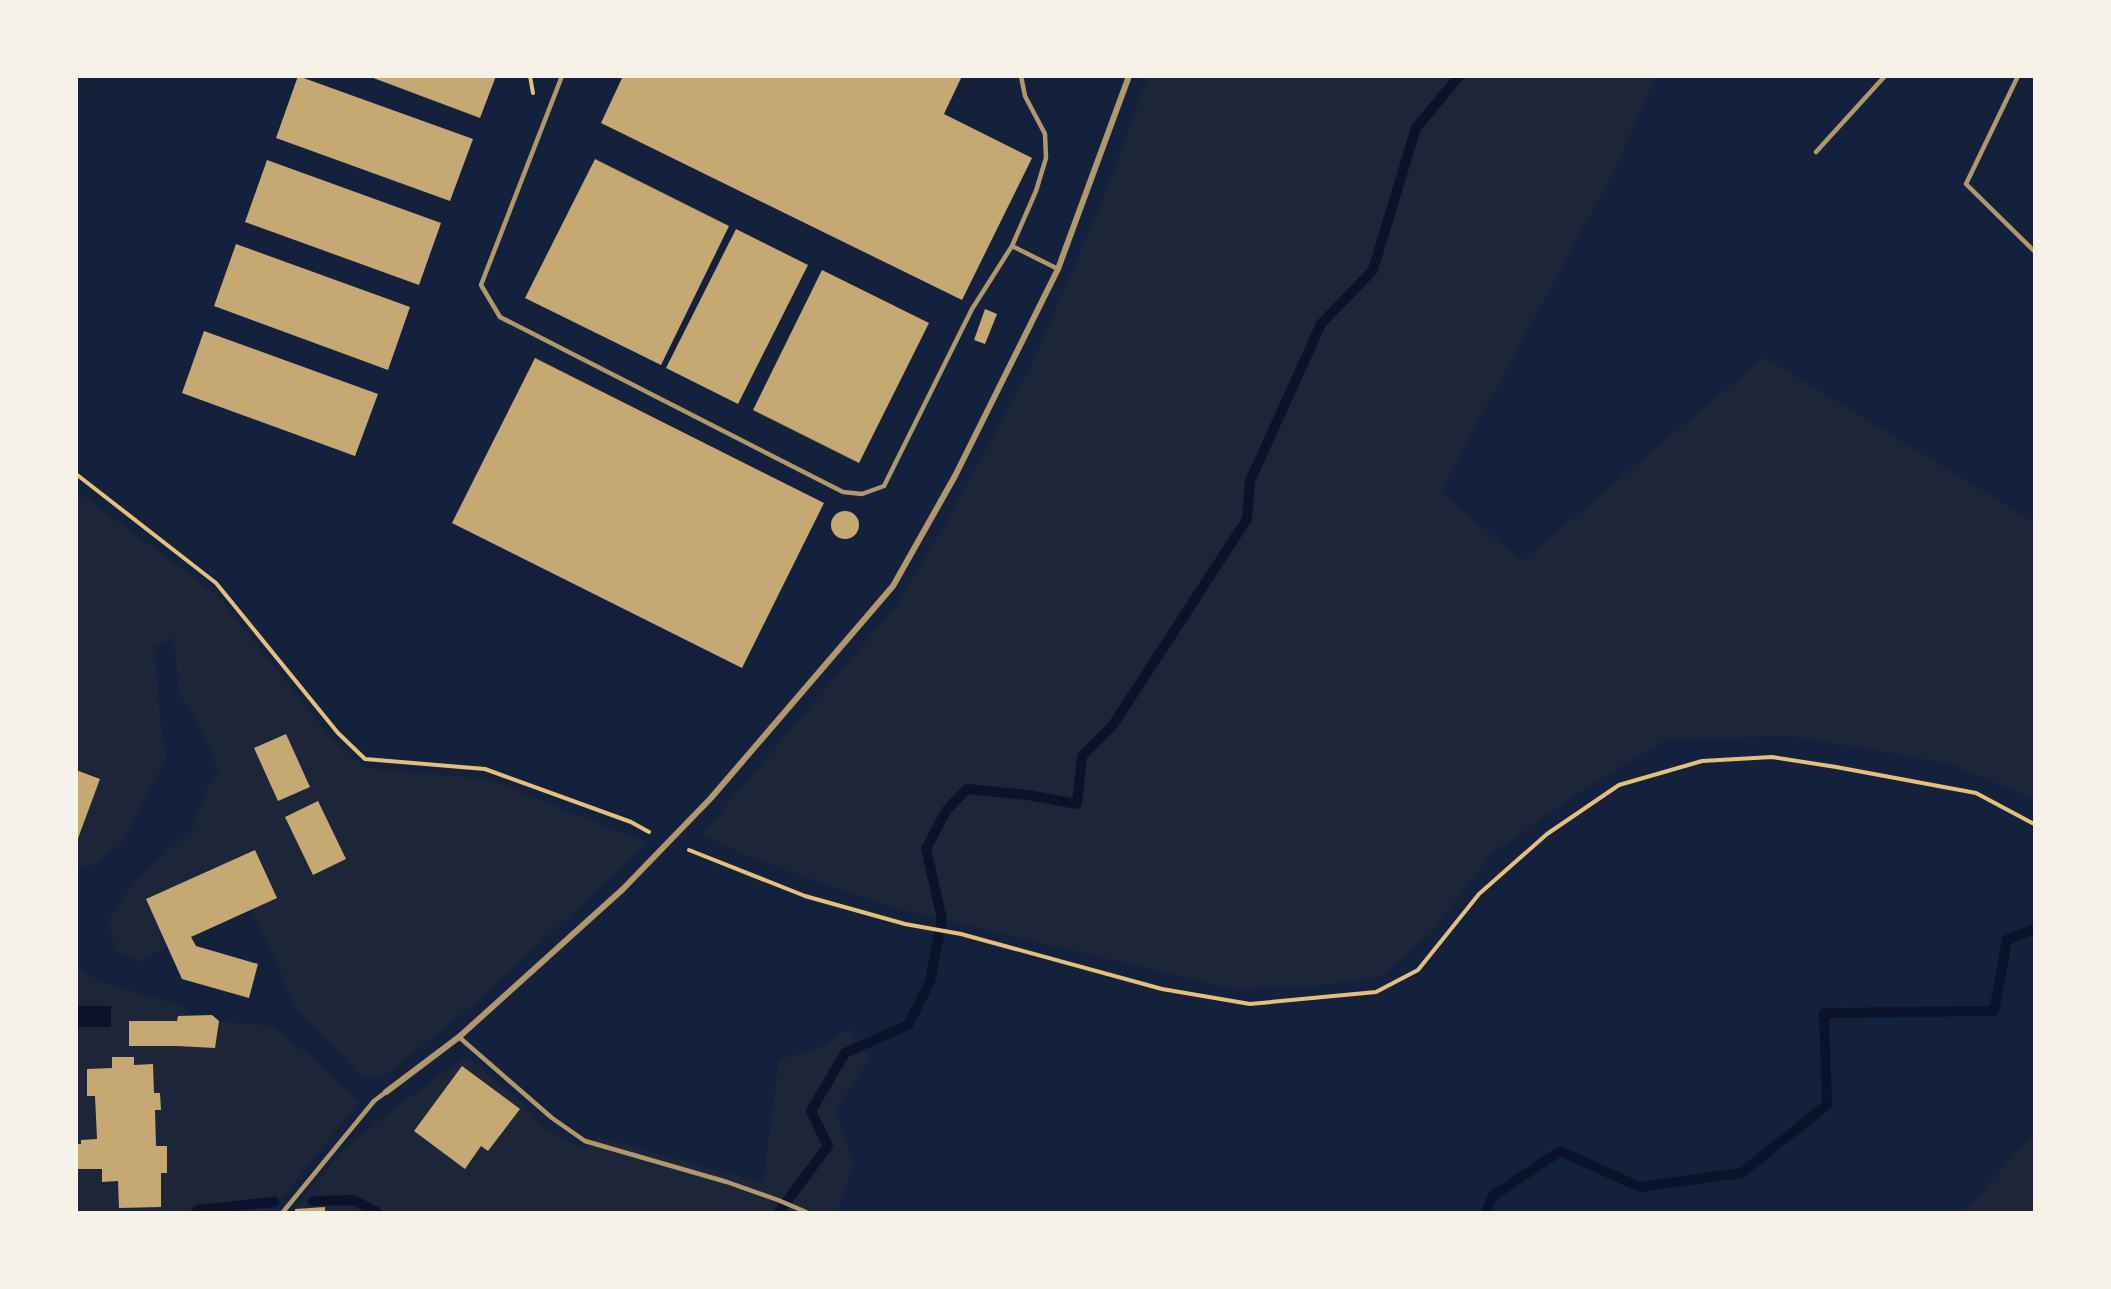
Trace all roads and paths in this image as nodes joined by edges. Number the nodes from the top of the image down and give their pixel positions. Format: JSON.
{"nodes":[{"id":1,"x":562,"y":76,"type":"edge"},
{"id":2,"x":1021,"y":76,"type":"edge"},
{"id":3,"x":1129,"y":76,"type":"edge"},
{"id":4,"x":1885,"y":76,"type":"edge"},
{"id":5,"x":2018,"y":76,"type":"edge"},
{"id":6,"x":1816,"y":152,"type":"dead end"},
{"id":7,"x":1012,"y":246,"type":"junction"},
{"id":8,"x":2034,"y":251,"type":"edge"},
{"id":9,"x":1058,"y":269,"type":"junction"},
{"id":10,"x":76,"y":474,"type":"edge"},
{"id":11,"x":2034,"y":824,"type":"edge"},
{"id":12,"x":669,"y":842,"type":"junction"},
{"id":13,"x":459,"y":1037,"type":"junction"},
{"id":14,"x":386,"y":1092,"type":"joint"},
{"id":15,"x":283,"y":1212,"type":"edge"},
{"id":16,"x":806,"y":1212,"type":"edge"}],
"edges":[{"from":1,"to":7,"type":"lane"},
{"from":2,"to":7,"type":"lane"},
{"from":3,"to":9,"type":"street"},
{"from":4,"to":6,"type":"lane"},
{"from":5,"to":8,"type":"lane"},
{"from":7,"to":9,"type":"lane"},
{"from":9,"to":12,"type":"street"},
{"from":10,"to":12,"type":"path"},
{"from":11,"to":12,"type":"path"},
{"from":12,"to":13,"type":"street"},
{"from":13,"to":14,"type":"street"},
{"from":13,"to":16,"type":"lane"},
{"from":14,"to":15,"type":"lane"}]}
